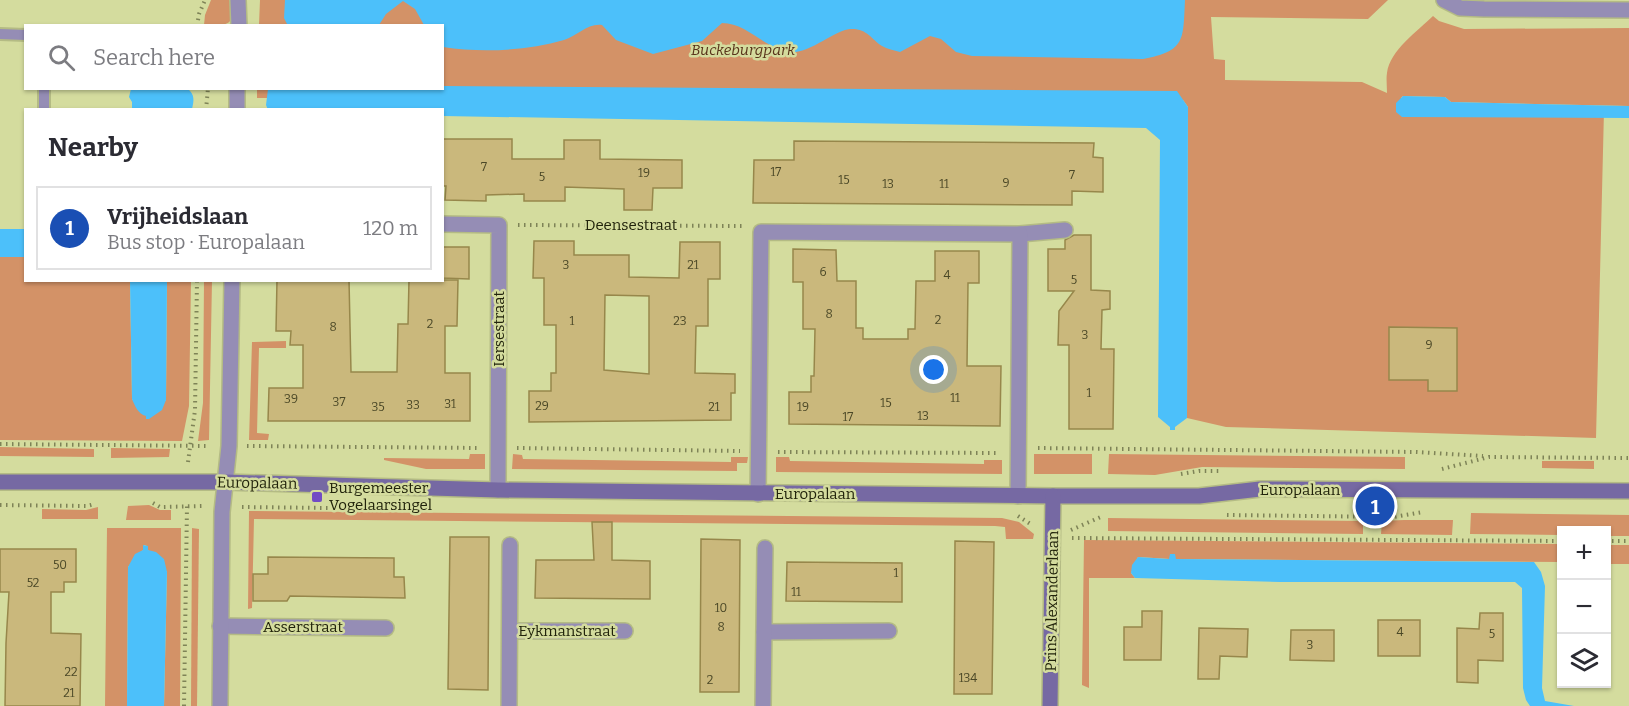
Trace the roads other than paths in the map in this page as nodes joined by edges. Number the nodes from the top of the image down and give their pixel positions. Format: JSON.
{"nodes":[{"id":1,"x":238,"y":0,"type":"edge"},
{"id":2,"x":1444,"y":0,"type":"edge"},
{"id":3,"x":1629,"y":10,"type":"edge"},
{"id":4,"x":239,"y":24,"type":"edge"},
{"id":5,"x":0,"y":34,"type":"edge"},
{"id":6,"x":24,"y":35,"type":"edge"},
{"id":7,"x":44,"y":90,"type":"edge"},
{"id":8,"x":237,"y":90,"type":"edge"},
{"id":9,"x":44,"y":108,"type":"edge"},
{"id":10,"x":237,"y":108,"type":"edge"},
{"id":11,"x":444,"y":224,"type":"edge"},
{"id":12,"x":1065,"y":230,"type":"dead end"},
{"id":13,"x":1020,"y":234,"type":"junction"},
{"id":14,"x":232,"y":282,"type":"edge"},
{"id":15,"x":0,"y":482,"type":"edge"},
{"id":16,"x":225,"y":482,"type":"junction"},
{"id":17,"x":498,"y":490,"type":"junction"},
{"id":18,"x":1629,"y":492,"type":"edge"},
{"id":19,"x":758,"y":494,"type":"junction"},
{"id":20,"x":1018,"y":496,"type":"junction"},
{"id":21,"x":1053,"y":496,"type":"junction"},
{"id":22,"x":510,"y":545,"type":"dead end"},
{"id":23,"x":765,"y":548,"type":"dead end"},
{"id":24,"x":220,"y":626,"type":"junction"},
{"id":25,"x":386,"y":628,"type":"dead end"},
{"id":26,"x":625,"y":631,"type":"dead end"},
{"id":27,"x":510,"y":632,"type":"junction"},
{"id":28,"x":765,"y":632,"type":"junction"},
{"id":29,"x":889,"y":632,"type":"dead end"},
{"id":30,"x":220,"y":706,"type":"edge"},
{"id":31,"x":509,"y":706,"type":"edge"},
{"id":32,"x":763,"y":706,"type":"edge"},
{"id":33,"x":1050,"y":706,"type":"edge"}],
"edges":[{"from":1,"to":4,"type":"street"},
{"from":2,"to":3,"type":"street"},
{"from":5,"to":6,"type":"lane"},
{"from":7,"to":9,"type":"lane"},
{"from":8,"to":10,"type":"street"},
{"from":11,"to":17,"type":"street","name":"Iersestraat"},
{"from":12,"to":13,"type":"street"},
{"from":13,"to":19,"type":"street"},
{"from":13,"to":20,"type":"street"},
{"from":14,"to":16,"type":"street"},
{"from":15,"to":16,"type":"street","name":"Europalaan"},
{"from":16,"to":17,"type":"street","name":"Europalaan"},
{"from":16,"to":24,"type":"street"},
{"from":17,"to":19,"type":"street","name":"Europalaan"},
{"from":18,"to":21,"type":"street","name":"Europalaan"},
{"from":19,"to":20,"type":"street","name":"Europalaan"},
{"from":20,"to":21,"type":"street","name":"Europalaan"},
{"from":21,"to":33,"type":"street","name":"Prins Alexanderlaan"},
{"from":22,"to":27,"type":"street","name":"Eykmanstraat"},
{"from":23,"to":28,"type":"street"},
{"from":24,"to":25,"type":"street","name":"Asserstraat"},
{"from":24,"to":30,"type":"street"},
{"from":26,"to":27,"type":"street","name":"Eykmanstraat"},
{"from":27,"to":31,"type":"street","name":"Eykmanstraat"},
{"from":28,"to":29,"type":"street"},
{"from":28,"to":32,"type":"street"}]}
